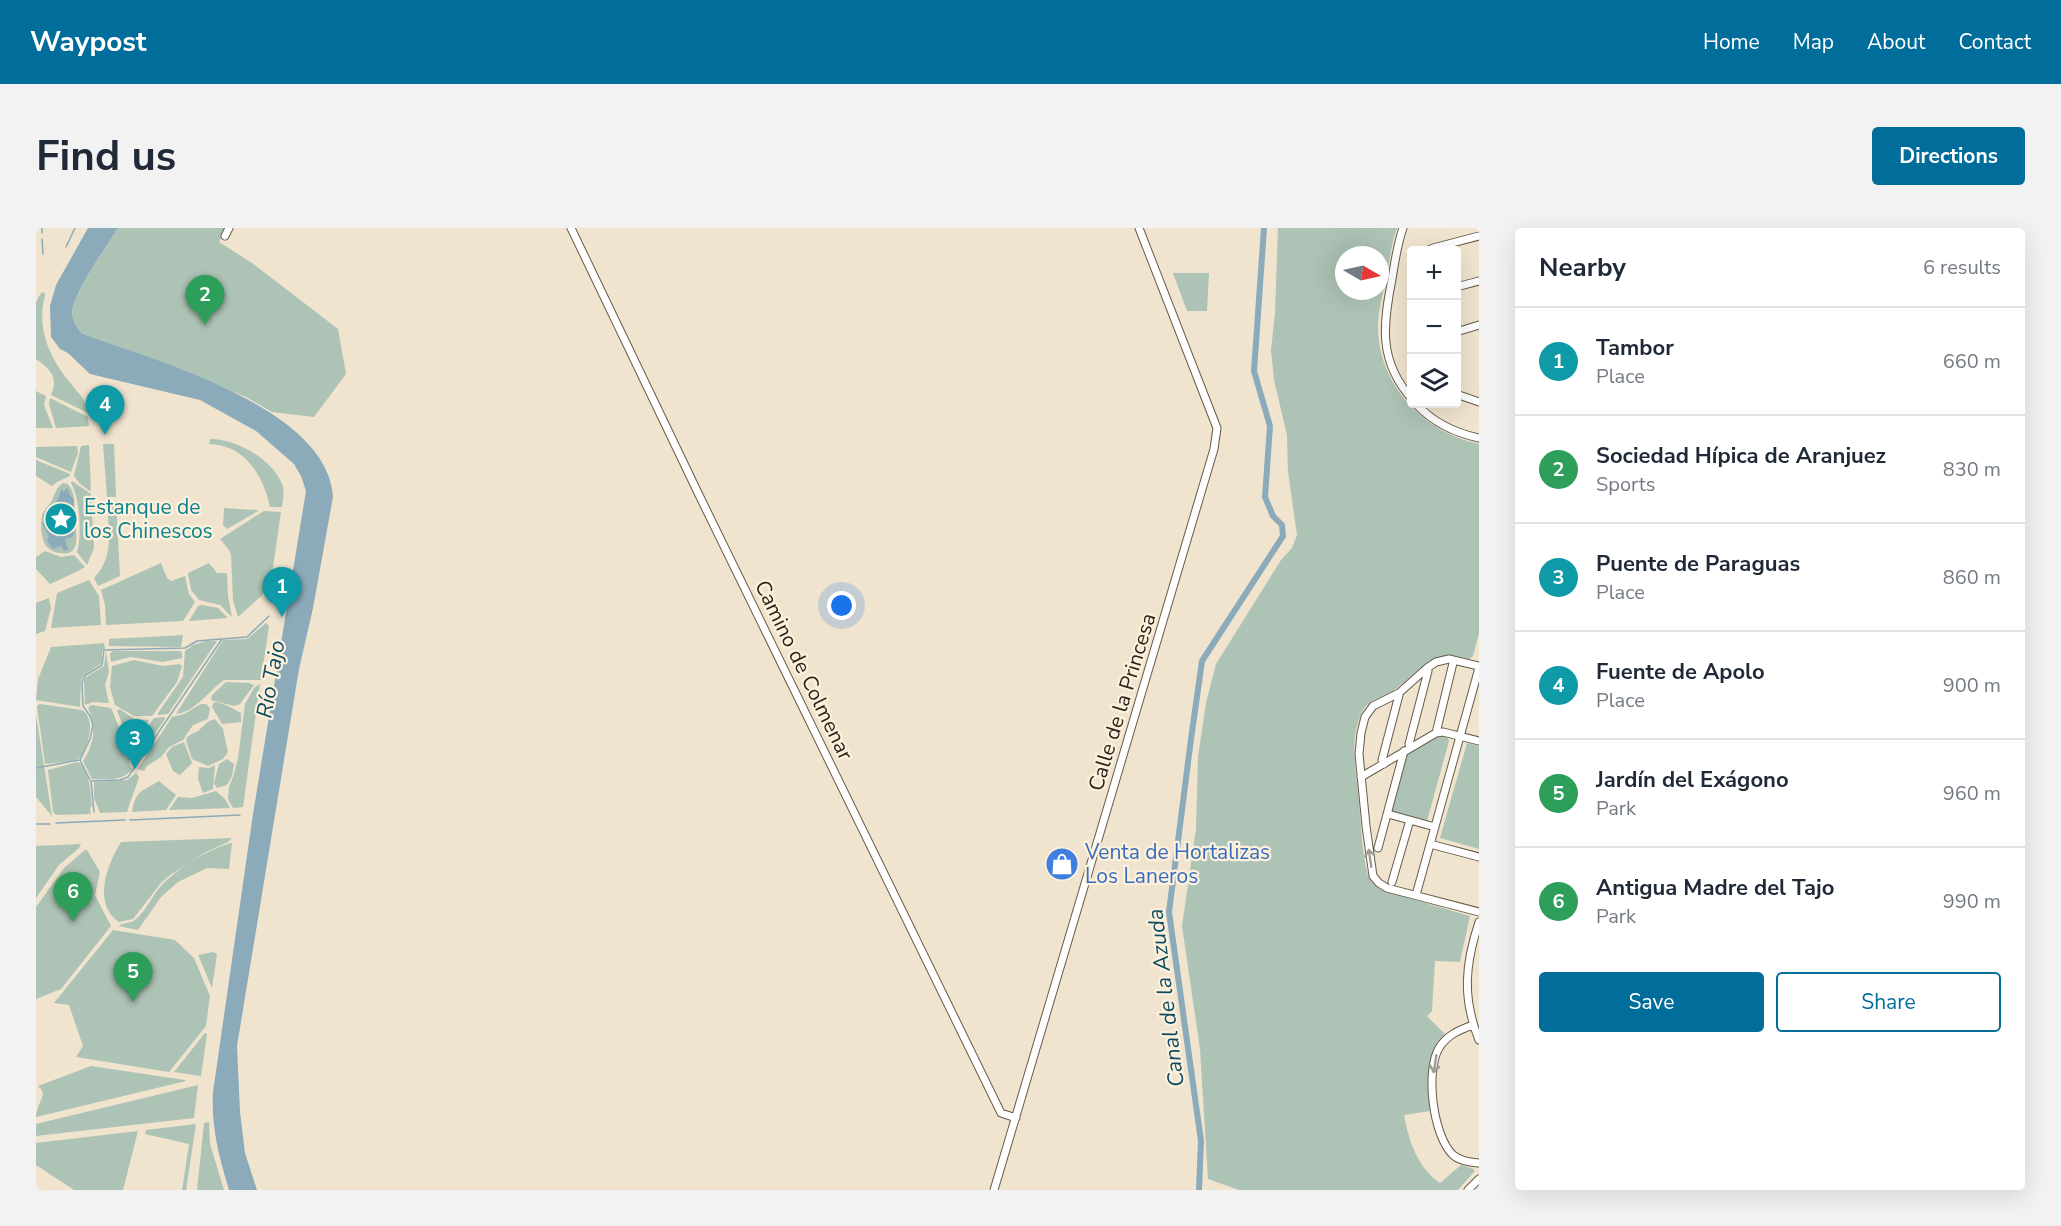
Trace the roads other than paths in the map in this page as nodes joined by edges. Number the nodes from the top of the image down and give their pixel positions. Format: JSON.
{"nodes":[{"id":1,"x":229,"y":228,"type":"edge"},
{"id":2,"x":572,"y":228,"type":"edge"},
{"id":3,"x":1139,"y":228,"type":"edge"},
{"id":4,"x":1403,"y":228,"type":"edge"},
{"id":5,"x":225,"y":236,"type":"dead end"},
{"id":6,"x":1479,"y":236,"type":"edge"},
{"id":7,"x":1441,"y":246,"type":"edge"},
{"id":8,"x":1479,"y":281,"type":"edge"},
{"id":9,"x":1461,"y":286,"type":"edge"},
{"id":10,"x":1479,"y":326,"type":"edge"},
{"id":11,"x":1461,"y":331,"type":"edge"},
{"id":12,"x":1407,"y":391,"type":"edge"},
{"id":13,"x":1461,"y":396,"type":"edge"},
{"id":14,"x":1479,"y":402,"type":"edge"},
{"id":15,"x":1421,"y":408,"type":"edge"},
{"id":16,"x":1479,"y":438,"type":"edge"},
{"id":17,"x":1454,"y":663,"type":"dead end"},
{"id":18,"x":1479,"y":667,"type":"edge"},
{"id":19,"x":1428,"y":671,"type":"dead end"},
{"id":20,"x":1399,"y":695,"type":"dead end"},
{"id":21,"x":1436,"y":733,"type":"junction"},
{"id":22,"x":1460,"y":736,"type":"junction"},
{"id":23,"x":1479,"y":741,"type":"edge"},
{"id":24,"x":1408,"y":749,"type":"junction"},
{"id":25,"x":1384,"y":764,"type":"junction"},
{"id":26,"x":1361,"y":777,"type":"junction"},
{"id":27,"x":1388,"y":814,"type":"junction"},
{"id":28,"x":1410,"y":820,"type":"junction"},
{"id":29,"x":1435,"y":827,"type":"junction"},
{"id":30,"x":1430,"y":844,"type":"junction"},
{"id":31,"x":1378,"y":848,"type":"dead end"},
{"id":32,"x":1479,"y":857,"type":"edge"},
{"id":33,"x":1392,"y":882,"type":"dead end"},
{"id":34,"x":1412,"y":894,"type":"junction"},
{"id":35,"x":1479,"y":912,"type":"edge"},
{"id":36,"x":1479,"y":922,"type":"edge"},
{"id":37,"x":1473,"y":1025,"type":"junction"},
{"id":38,"x":1479,"y":1040,"type":"edge"},
{"id":39,"x":1016,"y":1118,"type":"junction"},
{"id":40,"x":1479,"y":1163,"type":"edge"},
{"id":41,"x":1479,"y":1179,"type":"edge"},
{"id":42,"x":994,"y":1190,"type":"edge"},
{"id":43,"x":1468,"y":1190,"type":"edge"}],
"edges":[{"from":1,"to":5,"type":"street"},
{"from":2,"to":39,"type":"street","name":"Camino de Colmenar"},
{"from":3,"to":39,"type":"street","name":"Calle de la Princesa"},
{"from":4,"to":12,"type":"street"},
{"from":6,"to":7,"type":"street"},
{"from":8,"to":9,"type":"street"},
{"from":10,"to":11,"type":"street"},
{"from":13,"to":14,"type":"street"},
{"from":15,"to":16,"type":"street"},
{"from":17,"to":21,"type":"street"},
{"from":18,"to":22,"type":"street"},
{"from":18,"to":26,"type":"street"},
{"from":19,"to":24,"type":"street"},
{"from":20,"to":25,"type":"street"},
{"from":21,"to":22,"type":"street"},
{"from":21,"to":24,"type":"street"},
{"from":22,"to":23,"type":"street"},
{"from":22,"to":29,"type":"street"},
{"from":24,"to":25,"type":"street"},
{"from":24,"to":27,"type":"street"},
{"from":25,"to":26,"type":"street"},
{"from":34,"to":26,"type":"street","one_way":true},
{"from":27,"to":28,"type":"street"},
{"from":27,"to":31,"type":"street"},
{"from":28,"to":29,"type":"street"},
{"from":28,"to":33,"type":"street"},
{"from":29,"to":30,"type":"street"},
{"from":30,"to":32,"type":"street"},
{"from":30,"to":34,"type":"street"},
{"from":34,"to":35,"type":"street"},
{"from":36,"to":37,"type":"street"},
{"from":37,"to":38,"type":"street"},
{"from":37,"to":40,"type":"street","one_way":true},
{"from":39,"to":42,"type":"street","name":"Calle de la Princesa"},
{"from":41,"to":43,"type":"street"}]}
